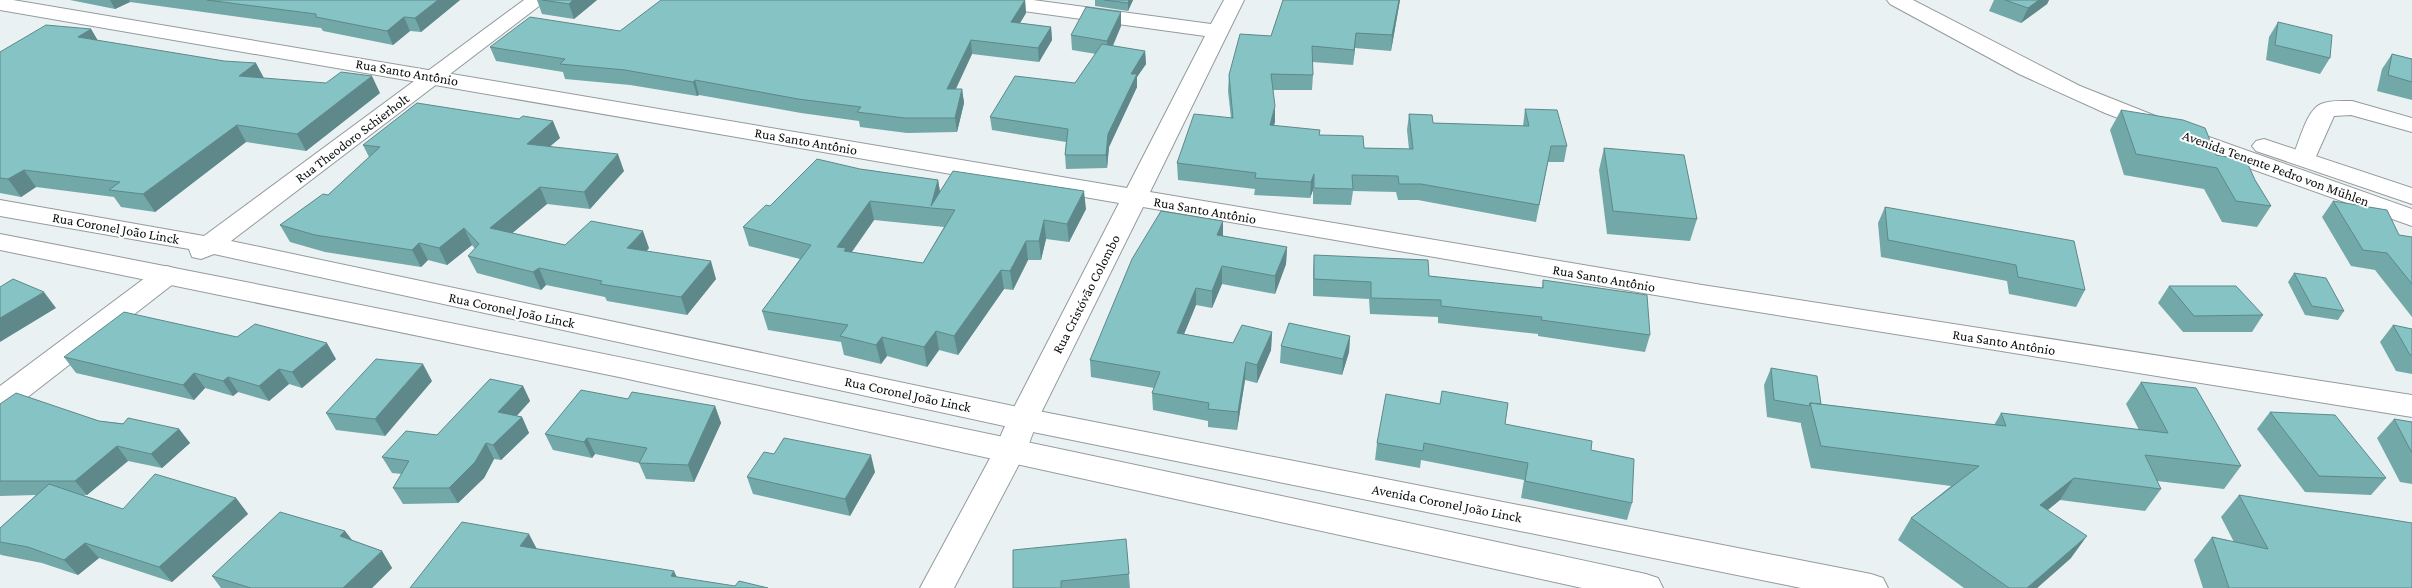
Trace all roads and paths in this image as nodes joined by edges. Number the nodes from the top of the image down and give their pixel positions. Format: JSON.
{"nodes":[{"id":1,"x":536,"y":0,"type":"edge"},
{"id":2,"x":987,"y":0,"type":"edge"},
{"id":3,"x":1234,"y":0,"type":"edge"},
{"id":4,"x":1897,"y":0,"type":"edge"},
{"id":5,"x":1932,"y":0,"type":"edge"},
{"id":6,"x":0,"y":4,"type":"edge"},
{"id":7,"x":76,"y":17,"type":"junction"},
{"id":8,"x":51,"y":31,"type":"edge"},
{"id":9,"x":1216,"y":31,"type":"junction"},
{"id":10,"x":435,"y":77,"type":"junction"},
{"id":11,"x":2412,"y":125,"type":"edge"},
{"id":12,"x":2304,"y":158,"type":"junction"},
{"id":13,"x":1135,"y":198,"type":"junction"},
{"id":14,"x":2410,"y":199,"type":"edge"},
{"id":15,"x":2,"y":210,"type":"edge"},
{"id":16,"x":2412,"y":218,"type":"edge"},
{"id":17,"x":0,"y":242,"type":"edge"},
{"id":18,"x":210,"y":245,"type":"junction"},
{"id":19,"x":167,"y":275,"type":"junction"},
{"id":20,"x":0,"y":402,"type":"edge"},
{"id":21,"x":2412,"y":406,"type":"edge"},
{"id":22,"x":1023,"y":419,"type":"junction"},
{"id":23,"x":1011,"y":449,"type":"junction"},
{"id":24,"x":937,"y":588,"type":"edge"},
{"id":25,"x":1646,"y":588,"type":"edge"},
{"id":26,"x":1871,"y":588,"type":"edge"}],
"edges":[{"from":1,"to":10,"type":"street","name":"Rua Theodoro Schierholt"},
{"from":2,"to":9,"type":"street"},
{"from":3,"to":9,"type":"street","name":"Rua Cristóvão Colombo"},
{"from":4,"to":16,"type":"street","name":"Avenida Tenente Pedro von Mühlen"},
{"from":5,"to":12,"type":"street","name":"Avenida Tenente Pedro von Mühlen"},
{"from":6,"to":7,"type":"street","name":"Rua Santo Antônio"},
{"from":7,"to":8,"type":"street"},
{"from":7,"to":10,"type":"street","name":"Rua Santo Antônio"},
{"from":9,"to":13,"type":"street","name":"Rua Cristóvão Colombo"},
{"from":10,"to":13,"type":"street","name":"Rua Santo Antônio"},
{"from":10,"to":18,"type":"street","name":"Rua Theodoro Schierholt"},
{"from":11,"to":12,"type":"street"},
{"from":12,"to":14,"type":"street","name":"Avenida Tenente Pedro von Mühlen"},
{"from":13,"to":21,"type":"street","name":"Rua Santo Antônio"},
{"from":13,"to":22,"type":"street","name":"Rua Cristóvão Colombo"},
{"from":15,"to":18,"type":"street","name":"Rua Coronel João Linck"},
{"from":17,"to":19,"type":"street"},
{"from":18,"to":19,"type":"street","name":"Rua Theodoro Schierholt"},
{"from":18,"to":22,"type":"street","name":"Rua Coronel João Linck"},
{"from":19,"to":20,"type":"street","name":"Rua Theodoro Schierholt"},
{"from":19,"to":23,"type":"street"},
{"from":22,"to":23,"type":"street","name":"Rua Cristóvão Colombo"},
{"from":22,"to":26,"type":"street","name":"Avenida Coronel João Linck"},
{"from":23,"to":24,"type":"street","name":"Rua Cristóvão Colombo"},
{"from":23,"to":25,"type":"street"}]}
